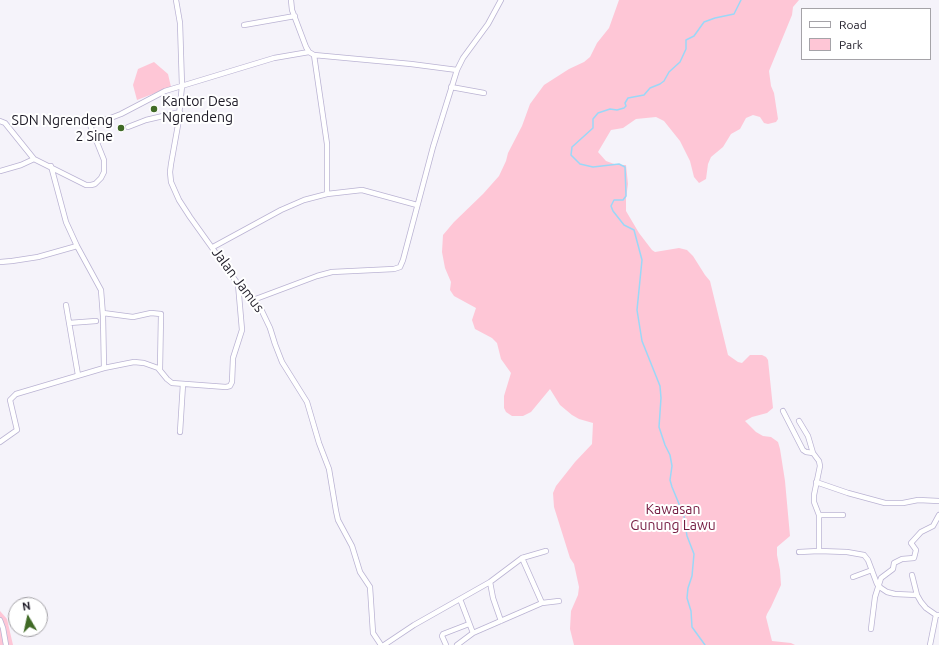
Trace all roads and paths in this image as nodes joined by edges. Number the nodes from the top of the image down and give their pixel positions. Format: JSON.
{"nodes":[{"id":1,"x":176,"y":0,"type":"edge"},
{"id":2,"x":291,"y":0,"type":"edge"},
{"id":3,"x":501,"y":0,"type":"edge"},
{"id":4,"x":294,"y":16,"type":"junction"},
{"id":5,"x":244,"y":25,"type":"dead end"},
{"id":6,"x":311,"y":54,"type":"junction"},
{"id":7,"x":457,"y":70,"type":"junction"},
{"id":8,"x":182,"y":86,"type":"junction"},
{"id":9,"x":451,"y":87,"type":"junction"},
{"id":10,"x":484,"y":93,"type":"dead end"},
{"id":11,"x":180,"y":112,"type":"junction"},
{"id":12,"x":0,"y":121,"type":"edge"},
{"id":13,"x":128,"y":127,"type":"dead end"},
{"id":14,"x":34,"y":159,"type":"junction"},
{"id":15,"x":51,"y":166,"type":"junction"},
{"id":16,"x":0,"y":171,"type":"edge"},
{"id":17,"x":327,"y":194,"type":"junction"},
{"id":18,"x":417,"y":205,"type":"junction"},
{"id":19,"x":77,"y":246,"type":"junction"},
{"id":20,"x":213,"y":247,"type":"junction"},
{"id":21,"x":0,"y":262,"type":"edge"},
{"id":22,"x":238,"y":284,"type":"junction"},
{"id":23,"x":253,"y":300,"type":"junction"},
{"id":24,"x":66,"y":305,"type":"dead end"},
{"id":25,"x":103,"y":313,"type":"junction"},
{"id":26,"x":96,"y":320,"type":"dead end"},
{"id":27,"x":69,"y":324,"type":"junction"},
{"id":28,"x":104,"y":368,"type":"junction"},
{"id":29,"x":160,"y":370,"type":"junction"},
{"id":30,"x":78,"y":375,"type":"junction"},
{"id":31,"x":183,"y":384,"type":"junction"},
{"id":32,"x":784,"y":411,"type":"dead end"},
{"id":33,"x":799,"y":421,"type":"dead end"},
{"id":34,"x":180,"y":432,"type":"dead end"},
{"id":35,"x":0,"y":442,"type":"edge"},
{"id":36,"x":813,"y":453,"type":"junction"},
{"id":37,"x":816,"y":482,"type":"junction"},
{"id":38,"x":939,"y":501,"type":"edge"},
{"id":39,"x":939,"y":514,"type":"edge"},
{"id":40,"x":819,"y":515,"type":"junction"},
{"id":41,"x":843,"y":515,"type":"dead end"},
{"id":42,"x":546,"y":551,"type":"dead end"},
{"id":43,"x":819,"y":551,"type":"junction"},
{"id":44,"x":799,"y":552,"type":"dead end"},
{"id":45,"x":522,"y":558,"type":"junction"},
{"id":46,"x":872,"y":570,"type":"junction"},
{"id":47,"x":912,"y":575,"type":"dead end"},
{"id":48,"x":853,"y":577,"type":"dead end"},
{"id":49,"x":490,"y":582,"type":"junction"},
{"id":50,"x":878,"y":586,"type":"junction"},
{"id":51,"x":917,"y":595,"type":"junction"},
{"id":52,"x":460,"y":599,"type":"junction"},
{"id":53,"x":559,"y":601,"type":"dead end"},
{"id":54,"x":542,"y":604,"type":"junction"},
{"id":55,"x":938,"y":615,"type":"edge"},
{"id":56,"x":0,"y":620,"type":"edge"},
{"id":57,"x":501,"y":621,"type":"junction"},
{"id":58,"x":469,"y":624,"type":"junction"},
{"id":59,"x":871,"y":629,"type":"dead end"},
{"id":60,"x":473,"y":632,"type":"junction"},
{"id":61,"x":6,"y":645,"type":"edge"},
{"id":62,"x":382,"y":645,"type":"edge"},
{"id":63,"x":446,"y":645,"type":"edge"},
{"id":64,"x":457,"y":645,"type":"edge"},
{"id":65,"x":930,"y":645,"type":"edge"}],
"edges":[{"from":1,"to":8,"type":"street","name":"Jalan Jamus"},
{"from":2,"to":4,"type":"street"},
{"from":3,"to":7,"type":"street"},
{"from":4,"to":5,"type":"street"},
{"from":4,"to":6,"type":"street"},
{"from":6,"to":7,"type":"street"},
{"from":6,"to":8,"type":"street"},
{"from":6,"to":17,"type":"street"},
{"from":7,"to":9,"type":"street"},
{"from":8,"to":11,"type":"street","name":"Jalan Jamus"},
{"from":8,"to":15,"type":"street"},
{"from":9,"to":10,"type":"street"},
{"from":9,"to":18,"type":"street"},
{"from":11,"to":13,"type":"street"},
{"from":11,"to":20,"type":"street","name":"Jalan Jamus"},
{"from":12,"to":14,"type":"street"},
{"from":14,"to":15,"type":"street"},
{"from":14,"to":16,"type":"street"},
{"from":15,"to":19,"type":"street"},
{"from":17,"to":18,"type":"street"},
{"from":17,"to":20,"type":"street"},
{"from":18,"to":23,"type":"street"},
{"from":19,"to":21,"type":"street"},
{"from":19,"to":25,"type":"street"},
{"from":20,"to":22,"type":"street","name":"Jalan Jamus"},
{"from":22,"to":23,"type":"street","name":"Jalan Jamus"},
{"from":22,"to":31,"type":"street"},
{"from":23,"to":62,"type":"street","name":"Jalan Jamus"},
{"from":24,"to":27,"type":"street"},
{"from":25,"to":28,"type":"street"},
{"from":25,"to":29,"type":"street"},
{"from":26,"to":27,"type":"street"},
{"from":27,"to":30,"type":"street"},
{"from":28,"to":29,"type":"street"},
{"from":28,"to":30,"type":"street"},
{"from":29,"to":31,"type":"street"},
{"from":30,"to":35,"type":"street"},
{"from":31,"to":34,"type":"street"},
{"from":32,"to":36,"type":"street"},
{"from":33,"to":36,"type":"street"},
{"from":36,"to":37,"type":"street"},
{"from":37,"to":38,"type":"street"},
{"from":37,"to":40,"type":"street"},
{"from":39,"to":50,"type":"street"},
{"from":40,"to":41,"type":"street"},
{"from":40,"to":43,"type":"street"},
{"from":42,"to":45,"type":"street"},
{"from":43,"to":44,"type":"street"},
{"from":43,"to":46,"type":"street"},
{"from":45,"to":49,"type":"street"},
{"from":45,"to":54,"type":"street"},
{"from":46,"to":48,"type":"street"},
{"from":46,"to":50,"type":"street"},
{"from":47,"to":51,"type":"street"},
{"from":49,"to":52,"type":"street"},
{"from":49,"to":57,"type":"street"},
{"from":50,"to":51,"type":"street"},
{"from":50,"to":59,"type":"street"},
{"from":51,"to":55,"type":"street"},
{"from":52,"to":58,"type":"street"},
{"from":52,"to":62,"type":"street"},
{"from":53,"to":54,"type":"street"},
{"from":54,"to":57,"type":"street"},
{"from":55,"to":65,"type":"street"},
{"from":56,"to":61,"type":"street"},
{"from":57,"to":60,"type":"street"},
{"from":58,"to":60,"type":"street"},
{"from":58,"to":63,"type":"street"},
{"from":60,"to":64,"type":"street"}]}
